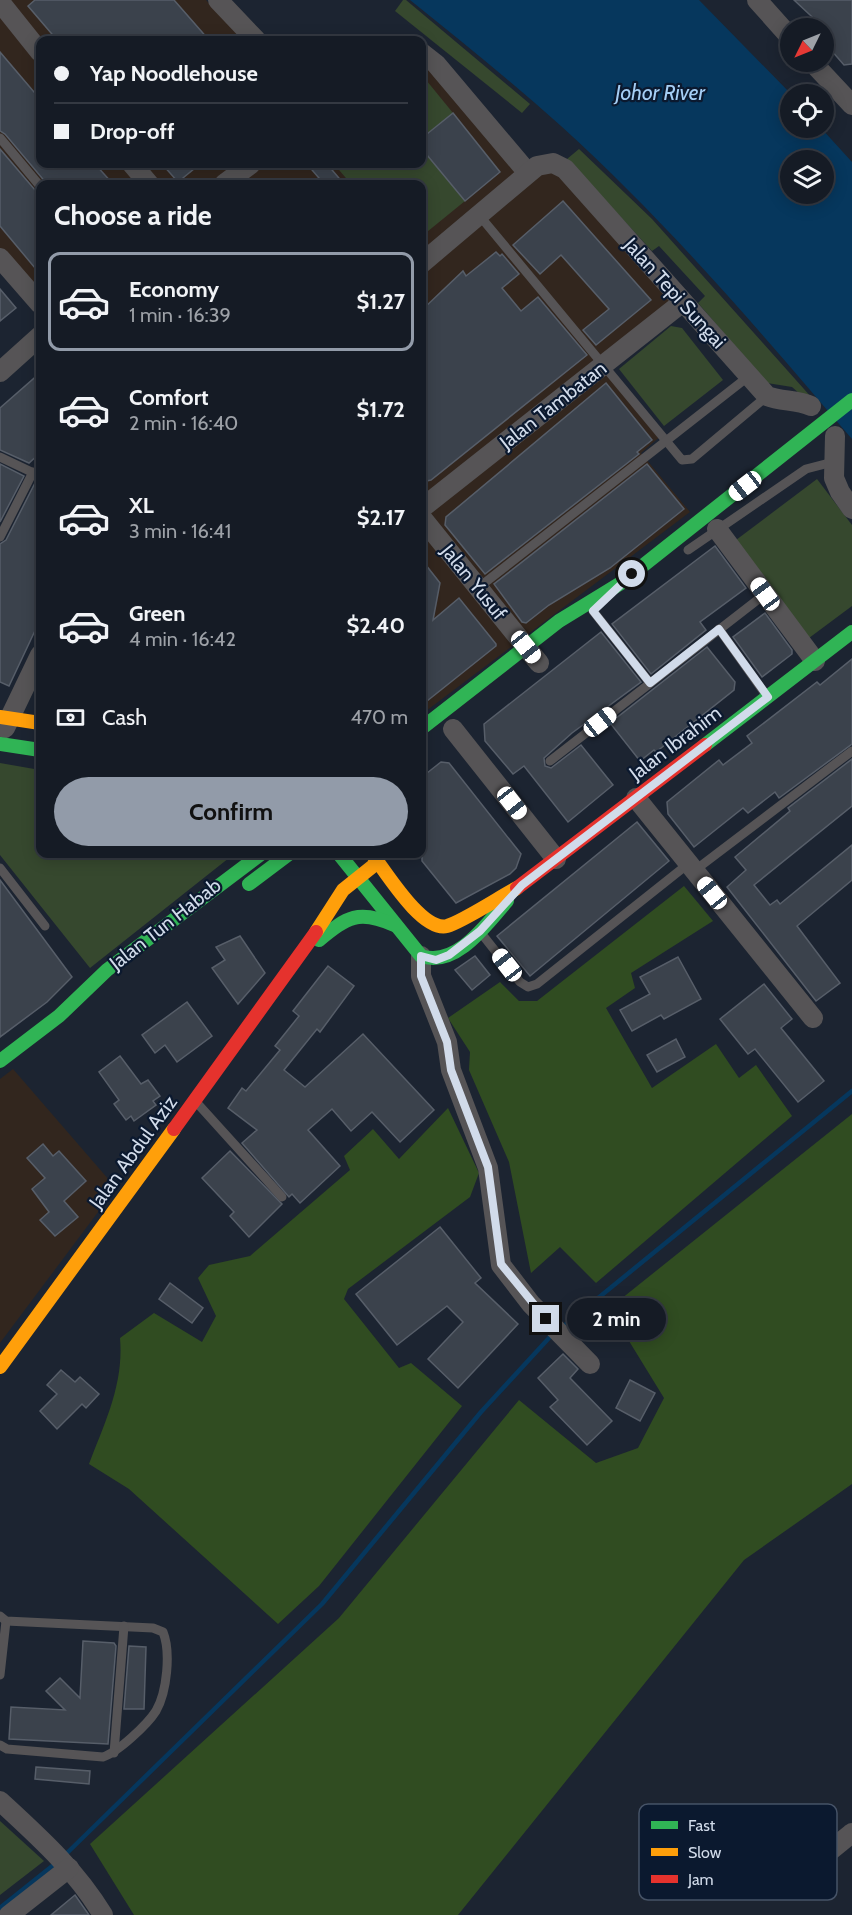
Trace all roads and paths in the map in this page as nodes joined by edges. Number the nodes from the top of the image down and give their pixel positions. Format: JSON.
{"nodes":[{"id":1,"x":218,"y":0,"type":"edge"},
{"id":2,"x":757,"y":0,"type":"edge"},
{"id":3,"x":0,"y":2,"type":"edge"},
{"id":4,"x":780,"y":26,"type":"edge"},
{"id":5,"x":252,"y":36,"type":"edge"},
{"id":6,"x":36,"y":47,"type":"edge"},
{"id":7,"x":426,"y":56,"type":"edge"},
{"id":8,"x":821,"y":72,"type":"edge"},
{"id":9,"x":852,"y":105,"type":"edge"},
{"id":10,"x":0,"y":138,"type":"edge"},
{"id":11,"x":135,"y":168,"type":"edge"},
{"id":12,"x":246,"y":168,"type":"edge"},
{"id":13,"x":528,"y":173,"type":"junction"},
{"id":14,"x":146,"y":180,"type":"edge"},
{"id":15,"x":229,"y":180,"type":"edge"},
{"id":16,"x":36,"y":181,"type":"edge"},
{"id":17,"x":479,"y":215,"type":"junction"},
{"id":18,"x":0,"y":258,"type":"edge"},
{"id":19,"x":426,"y":260,"type":"edge"},
{"id":20,"x":36,"y":299,"type":"edge"},
{"id":21,"x":683,"y":303,"type":"junction"},
{"id":22,"x":36,"y":340,"type":"edge"},
{"id":23,"x":604,"y":365,"type":"junction"},
{"id":24,"x":0,"y":372,"type":"edge"},
{"id":25,"x":749,"y":376,"type":"junction"},
{"id":26,"x":767,"y":396,"type":"junction"},
{"id":27,"x":852,"y":400,"type":"edge"},
{"id":28,"x":811,"y":406,"type":"dead end"},
{"id":29,"x":835,"y":436,"type":"dead end"},
{"id":30,"x":665,"y":442,"type":"junction"},
{"id":31,"x":0,"y":457,"type":"edge"},
{"id":32,"x":833,"y":462,"type":"junction"},
{"id":33,"x":36,"y":474,"type":"edge"},
{"id":34,"x":36,"y":476,"type":"edge"},
{"id":35,"x":426,"y":505,"type":"edge"},
{"id":36,"x":852,"y":509,"type":"edge"},
{"id":37,"x":426,"y":523,"type":"edge"},
{"id":38,"x":717,"y":529,"type":"junction"},
{"id":39,"x":0,"y":537,"type":"edge"},
{"id":40,"x":644,"y":565,"type":"junction"},
{"id":41,"x":621,"y":583,"type":"junction"},
{"id":42,"x":478,"y":588,"type":"junction"},
{"id":43,"x":765,"y":594,"type":"junction"},
{"id":44,"x":593,"y":611,"type":"junction"},
{"id":45,"x":578,"y":626,"type":"dead end"},
{"id":46,"x":719,"y":629,"type":"junction"},
{"id":47,"x":852,"y":632,"type":"edge"},
{"id":48,"x":526,"y":647,"type":"junction"},
{"id":49,"x":815,"y":661,"type":"junction"},
{"id":50,"x":36,"y":662,"type":"edge"},
{"id":51,"x":539,"y":663,"type":"dead end"},
{"id":52,"x":650,"y":683,"type":"junction"},
{"id":53,"x":768,"y":697,"type":"junction"},
{"id":54,"x":5,"y":717,"type":"edge"},
{"id":55,"x":36,"y":722,"type":"edge"},
{"id":56,"x":426,"y":723,"type":"edge"},
{"id":57,"x":458,"y":725,"type":"joint"},
{"id":58,"x":438,"y":740,"type":"dead end"},
{"id":59,"x":0,"y":742,"type":"edge"},
{"id":60,"x":36,"y":749,"type":"edge"},
{"id":61,"x":852,"y":751,"type":"edge"},
{"id":62,"x":550,"y":761,"type":"dead end"},
{"id":63,"x":636,"y":798,"type":"junction"},
{"id":64,"x":241,"y":858,"type":"edge"},
{"id":65,"x":256,"y":858,"type":"edge"},
{"id":66,"x":284,"y":858,"type":"edge"},
{"id":67,"x":342,"y":858,"type":"edge"},
{"id":68,"x":375,"y":858,"type":"edge"},
{"id":69,"x":556,"y":859,"type":"junction"},
{"id":70,"x":691,"y":867,"type":"junction"},
{"id":71,"x":0,"y":868,"type":"edge"},
{"id":72,"x":358,"y":877,"type":"junction"},
{"id":73,"x":522,"y":885,"type":"junction"},
{"id":74,"x":204,"y":896,"type":"junction"},
{"id":75,"x":234,"y":896,"type":"dead end"},
{"id":76,"x":394,"y":925,"type":"junction"},
{"id":77,"x":45,"y":926,"type":"dead end"},
{"id":78,"x":480,"y":931,"type":"junction"},
{"id":79,"x":421,"y":956,"type":"junction"},
{"id":80,"x":298,"y":959,"type":"junction"},
{"id":81,"x":106,"y":992,"type":"dead end"},
{"id":82,"x":59,"y":1016,"type":"junction"},
{"id":83,"x":813,"y":1018,"type":"dead end"},
{"id":84,"x":0,"y":1061,"type":"edge"},
{"id":85,"x":195,"y":1100,"type":"junction"},
{"id":86,"x":282,"y":1197,"type":"dead end"},
{"id":87,"x":590,"y":1364,"type":"dead end"},
{"id":88,"x":0,"y":1367,"type":"edge"},
{"id":89,"x":3,"y":1619,"type":"edge"},
{"id":90,"x":124,"y":1626,"type":"junction"},
{"id":91,"x":0,"y":1675,"type":"edge"},
{"id":92,"x":0,"y":1745,"type":"edge"},
{"id":93,"x":114,"y":1753,"type":"junction"},
{"id":94,"x":0,"y":1801,"type":"edge"},
{"id":95,"x":852,"y":1833,"type":"edge"},
{"id":96,"x":837,"y":1845,"type":"edge"},
{"id":97,"x":62,"y":1860,"type":"junction"},
{"id":98,"x":9,"y":1915,"type":"edge"},
{"id":99,"x":103,"y":1915,"type":"edge"}],
"edges":[{"from":1,"to":5,"type":"street"},
{"from":2,"to":4,"type":"street"},
{"from":3,"to":6,"type":"street"},
{"from":7,"to":13,"type":"street"},
{"from":8,"to":9,"type":"street"},
{"from":10,"to":16,"type":"lane"},
{"from":11,"to":14,"type":"street"},
{"from":12,"to":15,"type":"street"},
{"from":13,"to":17,"type":"street"},
{"from":13,"to":21,"type":"street","name":"Jalan Tepi Sungai"},
{"from":17,"to":19,"type":"street"},
{"from":17,"to":23,"type":"lane"},
{"from":18,"to":20,"type":"street"},
{"from":21,"to":23,"type":"street","name":"Jalan Tambatan"},
{"from":21,"to":25,"type":"street","name":"Jalan Tepi Sungai"},
{"from":22,"to":24,"type":"street"},
{"from":23,"to":30,"type":"lane"},
{"from":23,"to":35,"type":"street","name":"Jalan Tambatan"},
{"from":25,"to":26,"type":"street","name":"Jalan Tepi Sungai"},
{"from":25,"to":30,"type":"lane"},
{"from":26,"to":28,"type":"street"},
{"from":26,"to":30,"type":"lane"},
{"from":27,"to":40,"type":"main road"},
{"from":29,"to":32,"type":"street"},
{"from":30,"to":42,"type":"lane"},
{"from":31,"to":33,"type":"lane"},
{"from":32,"to":36,"type":"street"},
{"from":32,"to":38,"type":"lane"},
{"from":34,"to":39,"type":"lane"},
{"from":37,"to":42,"type":"street","name":"Jalan Yusuf"},
{"from":38,"to":40,"type":"lane"},
{"from":38,"to":43,"type":"street"},
{"from":40,"to":41,"type":"main road"},
{"from":41,"to":44,"type":"main road"},
{"from":41,"to":48,"type":"main road"},
{"from":42,"to":48,"type":"street","name":"Jalan Yusuf"},
{"from":43,"to":46,"type":"lane"},
{"from":43,"to":49,"type":"street"},
{"from":44,"to":45,"type":"main road"},
{"from":44,"to":52,"type":"lane"},
{"from":46,"to":52,"type":"lane"},
{"from":46,"to":53,"type":"lane"},
{"from":47,"to":49,"type":"main road","name":"Jalan Ibrahim"},
{"from":48,"to":51,"type":"street","name":"Jalan Yusuf"},
{"from":48,"to":56,"type":"main road"},
{"from":49,"to":53,"type":"main road","name":"Jalan Ibrahim"},
{"from":50,"to":54,"type":"street"},
{"from":52,"to":62,"type":"lane"},
{"from":53,"to":63,"type":"main road","name":"Jalan Ibrahim"},
{"from":54,"to":55,"type":"main road"},
{"from":54,"to":59,"type":"street"},
{"from":57,"to":58,"type":"main road"},
{"from":57,"to":69,"type":"street"},
{"from":59,"to":60,"type":"main road"},
{"from":61,"to":70,"type":"lane"},
{"from":63,"to":69,"type":"main road","name":"Jalan Ibrahim"},
{"from":63,"to":70,"type":"street"},
{"from":64,"to":74,"type":"main road"},
{"from":65,"to":74,"type":"main road","name":"Jalan Tun Habab"},
{"from":66,"to":75,"type":"main road","name":"Jalan Tun Habab"},
{"from":67,"to":72,"type":"main road"},
{"from":68,"to":72,"type":"main road"},
{"from":68,"to":73,"type":"main road","name":"Jalan Ibrahim"},
{"from":69,"to":73,"type":"main road","name":"Jalan Ibrahim"},
{"from":70,"to":78,"type":"lane"},
{"from":70,"to":83,"type":"street"},
{"from":71,"to":77,"type":"lane"},
{"from":72,"to":76,"type":"main road"},
{"from":72,"to":80,"type":"main road"},
{"from":73,"to":78,"type":"main road","name":"Jalan Ibrahim"},
{"from":74,"to":82,"type":"main road","name":"Jalan Tun Habab"},
{"from":76,"to":79,"type":"main road"},
{"from":76,"to":80,"type":"main road"},
{"from":78,"to":79,"type":"main road","name":"Jalan Ibrahim"},
{"from":79,"to":87,"type":"street"},
{"from":80,"to":85,"type":"main road","name":"Jalan Abdul Aziz"},
{"from":81,"to":82,"type":"main road","name":"Jalan Tun Habab"},
{"from":82,"to":84,"type":"main road","name":"Jalan Tun Habab"},
{"from":85,"to":86,"type":"lane"},
{"from":85,"to":88,"type":"main road","name":"Jalan Abdul Aziz"},
{"from":89,"to":90,"type":"lane"},
{"from":89,"to":91,"type":"lane"},
{"from":90,"to":93,"type":"lane"},
{"from":90,"to":93,"type":"lane"},
{"from":92,"to":93,"type":"lane"},
{"from":94,"to":97,"type":"street"},
{"from":95,"to":96,"type":"street"},
{"from":97,"to":98,"type":"street"},
{"from":97,"to":99,"type":"street"}]}
